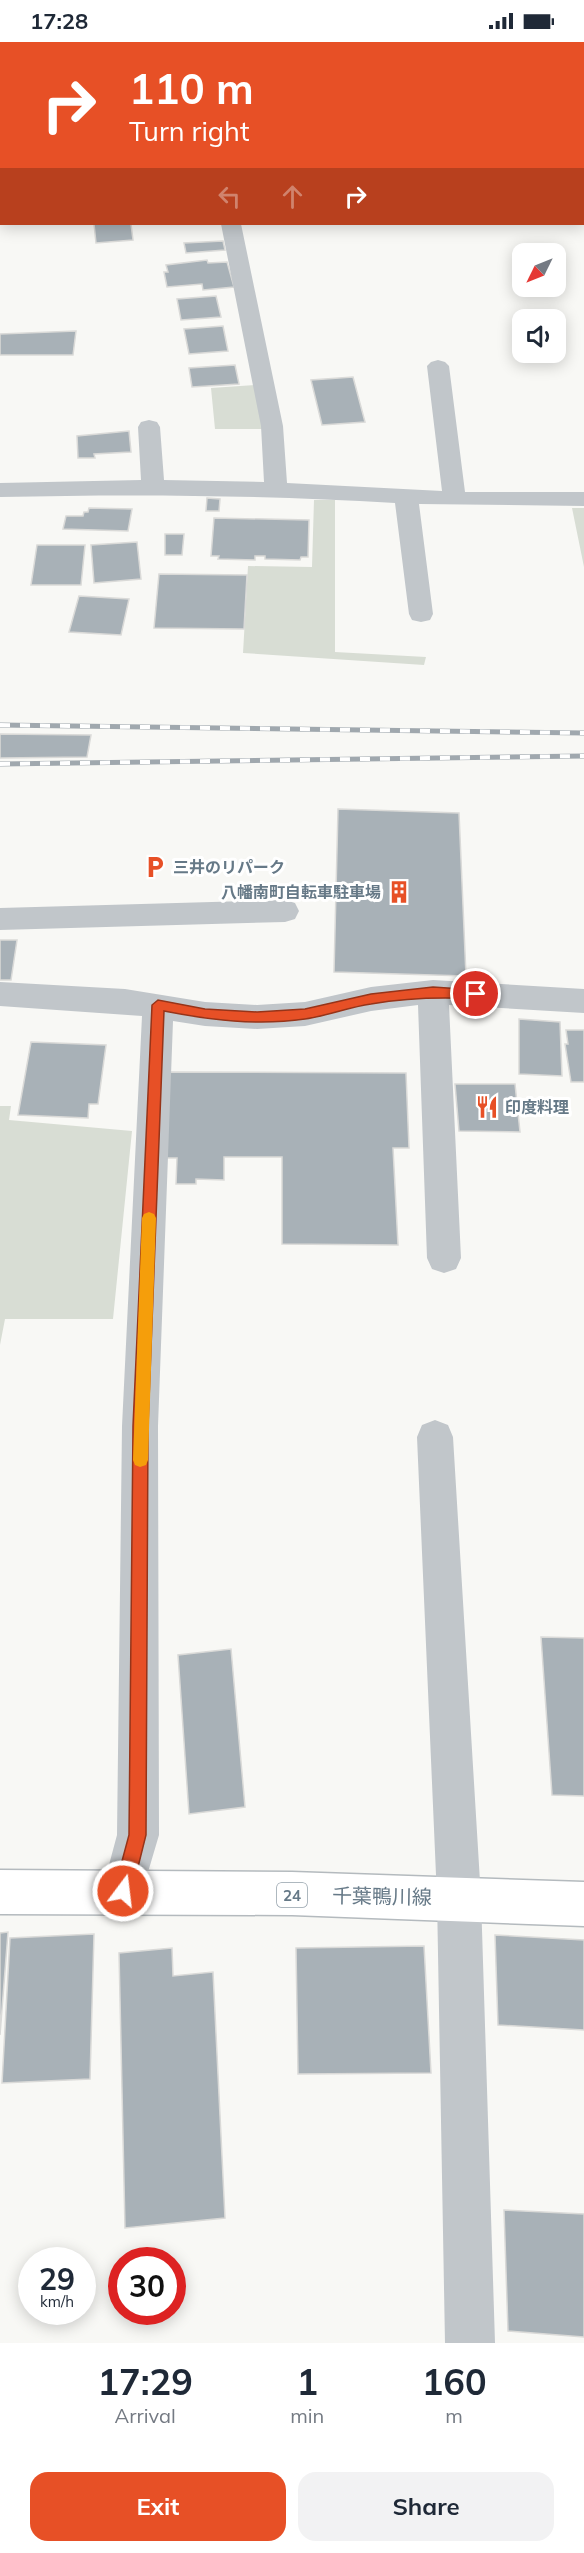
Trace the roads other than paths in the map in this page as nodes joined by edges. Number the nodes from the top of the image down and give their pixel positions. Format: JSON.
{"nodes":[{"id":1,"x":231,"y":225,"type":"edge"},
{"id":2,"x":438,"y":366,"type":"dead end"},
{"id":3,"x":149,"y":427,"type":"dead end"},
{"id":4,"x":153,"y":487,"type":"junction"},
{"id":5,"x":276,"y":489,"type":"junction"},
{"id":6,"x":0,"y":490,"type":"edge"},
{"id":7,"x":406,"y":496,"type":"junction"},
{"id":8,"x":454,"y":499,"type":"junction"},
{"id":9,"x":584,"y":499,"type":"edge"},
{"id":10,"x":421,"y":614,"type":"dead end"},
{"id":11,"x":285,"y":911,"type":"dead end"},
{"id":12,"x":0,"y":919,"type":"edge"},
{"id":13,"x":433,"y":992,"type":"junction"},
{"id":14,"x":0,"y":994,"type":"edge"},
{"id":15,"x":584,"y":1001,"type":"edge"},
{"id":16,"x":158,"y":1005,"type":"junction"},
{"id":17,"x":444,"y":1258,"type":"dead end"},
{"id":18,"x":435,"y":1437,"type":"dead end"},
{"id":19,"x":123,"y":1891,"type":"junction"},
{"id":20,"x":0,"y":1892,"type":"edge"},
{"id":21,"x":459,"y":1898,"type":"junction"},
{"id":22,"x":584,"y":1904,"type":"edge"},
{"id":23,"x":470,"y":2343,"type":"edge"}],
"edges":[{"from":1,"to":5,"type":"street"},
{"from":2,"to":8,"type":"street"},
{"from":3,"to":4,"type":"street"},
{"from":4,"to":5,"type":"street"},
{"from":4,"to":6,"type":"street"},
{"from":5,"to":7,"type":"street"},
{"from":7,"to":8,"type":"street"},
{"from":7,"to":10,"type":"street"},
{"from":8,"to":9,"type":"street"},
{"from":11,"to":12,"type":"street"},
{"from":13,"to":15,"type":"street"},
{"from":13,"to":16,"type":"street"},
{"from":13,"to":17,"type":"street"},
{"from":14,"to":16,"type":"street"},
{"from":16,"to":19,"type":"street"},
{"from":18,"to":21,"type":"street"},
{"from":19,"to":20,"type":"main road","name":"千葉鴨川線","number":"24"},
{"from":19,"to":21,"type":"main road","name":"千葉鴨川線","number":"24"},
{"from":21,"to":22,"type":"main road","name":"千葉鴨川線","number":"24"},
{"from":21,"to":23,"type":"street"}]}
